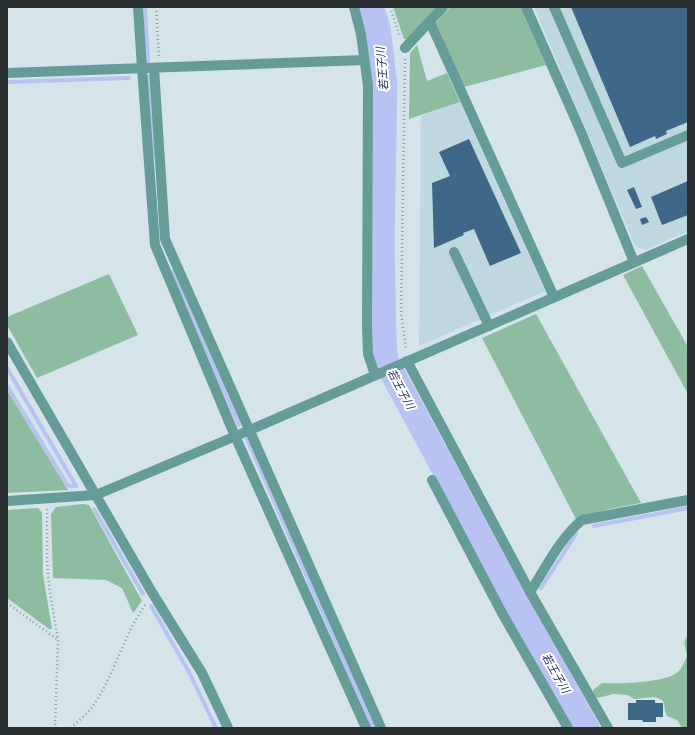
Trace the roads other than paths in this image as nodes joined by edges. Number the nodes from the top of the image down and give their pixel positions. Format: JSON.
{"nodes":[{"id":1,"x":138,"y":7,"type":"edge"},
{"id":2,"x":354,"y":7,"type":"edge"},
{"id":3,"x":443,"y":7,"type":"edge"},
{"id":4,"x":526,"y":7,"type":"edge"},
{"id":5,"x":554,"y":7,"type":"edge"},
{"id":6,"x":430,"y":22,"type":"junction"},
{"id":7,"x":405,"y":48,"type":"road end"},
{"id":8,"x":364,"y":60,"type":"junction"},
{"id":9,"x":142,"y":68,"type":"junction"},
{"id":10,"x":157,"y":68,"type":"junction"},
{"id":11,"x":7,"y":73,"type":"edge"},
{"id":12,"x":688,"y":135,"type":"edge"},
{"id":13,"x":688,"y":239,"type":"edge"},
{"id":14,"x":454,"y":252,"type":"dead end"},
{"id":15,"x":634,"y":262,"type":"junction"},
{"id":16,"x":554,"y":297,"type":"junction"},
{"id":17,"x":489,"y":326,"type":"junction"},
{"id":18,"x":7,"y":342,"type":"edge"},
{"id":19,"x":405,"y":362,"type":"junction"},
{"id":20,"x":377,"y":374,"type":"junction"},
{"id":21,"x":250,"y":430,"type":"junction"},
{"id":22,"x":235,"y":436,"type":"junction"},
{"id":23,"x":432,"y":480,"type":"dead end"},
{"id":24,"x":96,"y":495,"type":"junction"},
{"id":25,"x":688,"y":500,"type":"edge"},
{"id":26,"x":7,"y":501,"type":"edge"},
{"id":27,"x":530,"y":592,"type":"junction"},
{"id":28,"x":228,"y":728,"type":"edge"},
{"id":29,"x":366,"y":728,"type":"edge"},
{"id":30,"x":381,"y":728,"type":"edge"},
{"id":31,"x":568,"y":728,"type":"edge"},
{"id":32,"x":608,"y":728,"type":"edge"}],
"edges":[{"from":1,"to":9,"type":"street"},
{"from":2,"to":8,"type":"street"},
{"from":3,"to":6,"type":"street"},
{"from":4,"to":15,"type":"street"},
{"from":5,"to":12,"type":"street"},
{"from":6,"to":7,"type":"street"},
{"from":6,"to":16,"type":"street"},
{"from":8,"to":10,"type":"street"},
{"from":8,"to":20,"type":"street"},
{"from":9,"to":10,"type":"street"},
{"from":9,"to":11,"type":"street"},
{"from":9,"to":22,"type":"street"},
{"from":10,"to":21,"type":"street"},
{"from":13,"to":15,"type":"street"},
{"from":14,"to":17,"type":"street"},
{"from":15,"to":16,"type":"street"},
{"from":16,"to":17,"type":"street"},
{"from":17,"to":19,"type":"street"},
{"from":18,"to":24,"type":"street"},
{"from":19,"to":20,"type":"street"},
{"from":19,"to":27,"type":"street"},
{"from":20,"to":21,"type":"street"},
{"from":21,"to":22,"type":"street"},
{"from":21,"to":30,"type":"street"},
{"from":22,"to":24,"type":"street"},
{"from":22,"to":29,"type":"street"},
{"from":23,"to":31,"type":"street"},
{"from":24,"to":26,"type":"street"},
{"from":24,"to":28,"type":"street"},
{"from":25,"to":27,"type":"street"},
{"from":27,"to":32,"type":"street"}]}
